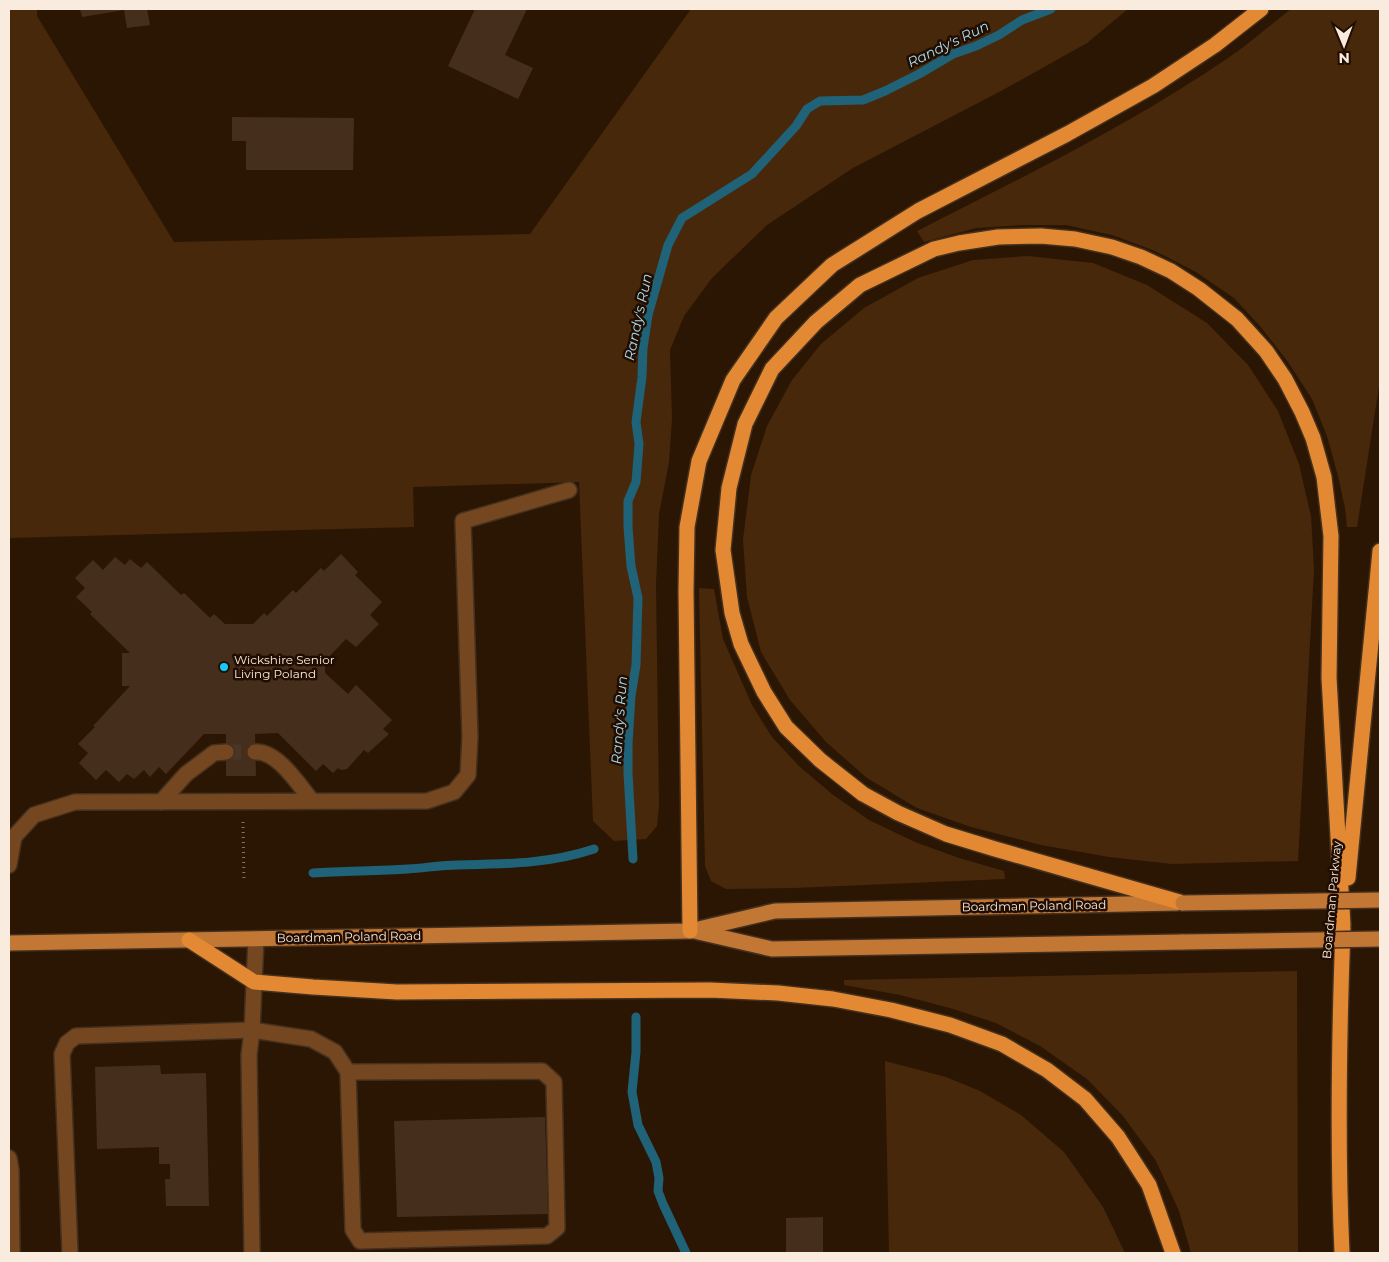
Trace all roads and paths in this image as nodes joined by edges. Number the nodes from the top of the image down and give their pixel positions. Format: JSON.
{"nodes":[{"id":1,"x":1261,"y":9,"type":"edge"},
{"id":2,"x":569,"y":490,"type":"dead end"},
{"id":3,"x":1380,"y":551,"type":"edge"},
{"id":4,"x":226,"y":752,"type":"tunnel mouth"},
{"id":5,"x":255,"y":752,"type":"tunnel mouth"},
{"id":6,"x":312,"y":801,"type":"junction"},
{"id":7,"x":161,"y":802,"type":"junction"},
{"id":8,"x":243,"y":823,"type":"dead end"},
{"id":9,"x":9,"y":865,"type":"edge"},
{"id":10,"x":244,"y":882,"type":"dead end"},
{"id":11,"x":1380,"y":900,"type":"edge"},
{"id":12,"x":1183,"y":903,"type":"junction"},
{"id":13,"x":1344,"y":925,"type":"junction"},
{"id":14,"x":690,"y":931,"type":"junction"},
{"id":15,"x":256,"y":939,"type":"junction"},
{"id":16,"x":1380,"y":939,"type":"edge"},
{"id":17,"x":188,"y":940,"type":"junction"},
{"id":18,"x":9,"y":943,"type":"edge"},
{"id":19,"x":254,"y":982,"type":"junction"},
{"id":20,"x":252,"y":1030,"type":"junction"},
{"id":21,"x":348,"y":1072,"type":"junction"},
{"id":22,"x":9,"y":1158,"type":"edge"},
{"id":23,"x":12,"y":1253,"type":"edge"},
{"id":24,"x":70,"y":1253,"type":"edge"},
{"id":25,"x":252,"y":1253,"type":"edge"},
{"id":26,"x":1173,"y":1253,"type":"edge"},
{"id":27,"x":1342,"y":1253,"type":"edge"}],
"edges":[{"from":1,"to":14,"type":"highway"},
{"from":2,"to":6,"type":"lane"},
{"from":3,"to":13,"type":"highway","name":"Boardman Parkway"},
{"from":4,"to":7,"type":"lane"},
{"from":5,"to":6,"type":"lane"},
{"from":6,"to":7,"type":"lane"},
{"from":7,"to":9,"type":"lane"},
{"from":8,"to":10,"type":"path"},
{"from":11,"to":12,"type":"main road","name":"Boardman Poland Road","bridge":true},
{"from":12,"to":13,"type":"highway"},
{"from":12,"to":14,"type":"main road","name":"Boardman Poland Road"},
{"from":13,"to":27,"type":"highway","name":"Boardman Parkway"},
{"from":14,"to":15,"type":"main road","name":"Boardman Poland Road"},
{"from":14,"to":16,"type":"main road","name":"Boardman Poland Road","bridge":true},
{"from":15,"to":17,"type":"main road","name":"Boardman Poland Road"},
{"from":15,"to":19,"type":"lane"},
{"from":17,"to":18,"type":"main road","name":"Boardman Poland Road"},
{"from":17,"to":19,"type":"highway"},
{"from":19,"to":20,"type":"lane"},
{"from":19,"to":26,"type":"highway"},
{"from":20,"to":21,"type":"lane"},
{"from":20,"to":24,"type":"lane"},
{"from":20,"to":25,"type":"lane"},
{"from":21,"to":21,"type":"lane"},
{"from":22,"to":23,"type":"lane"}]}
